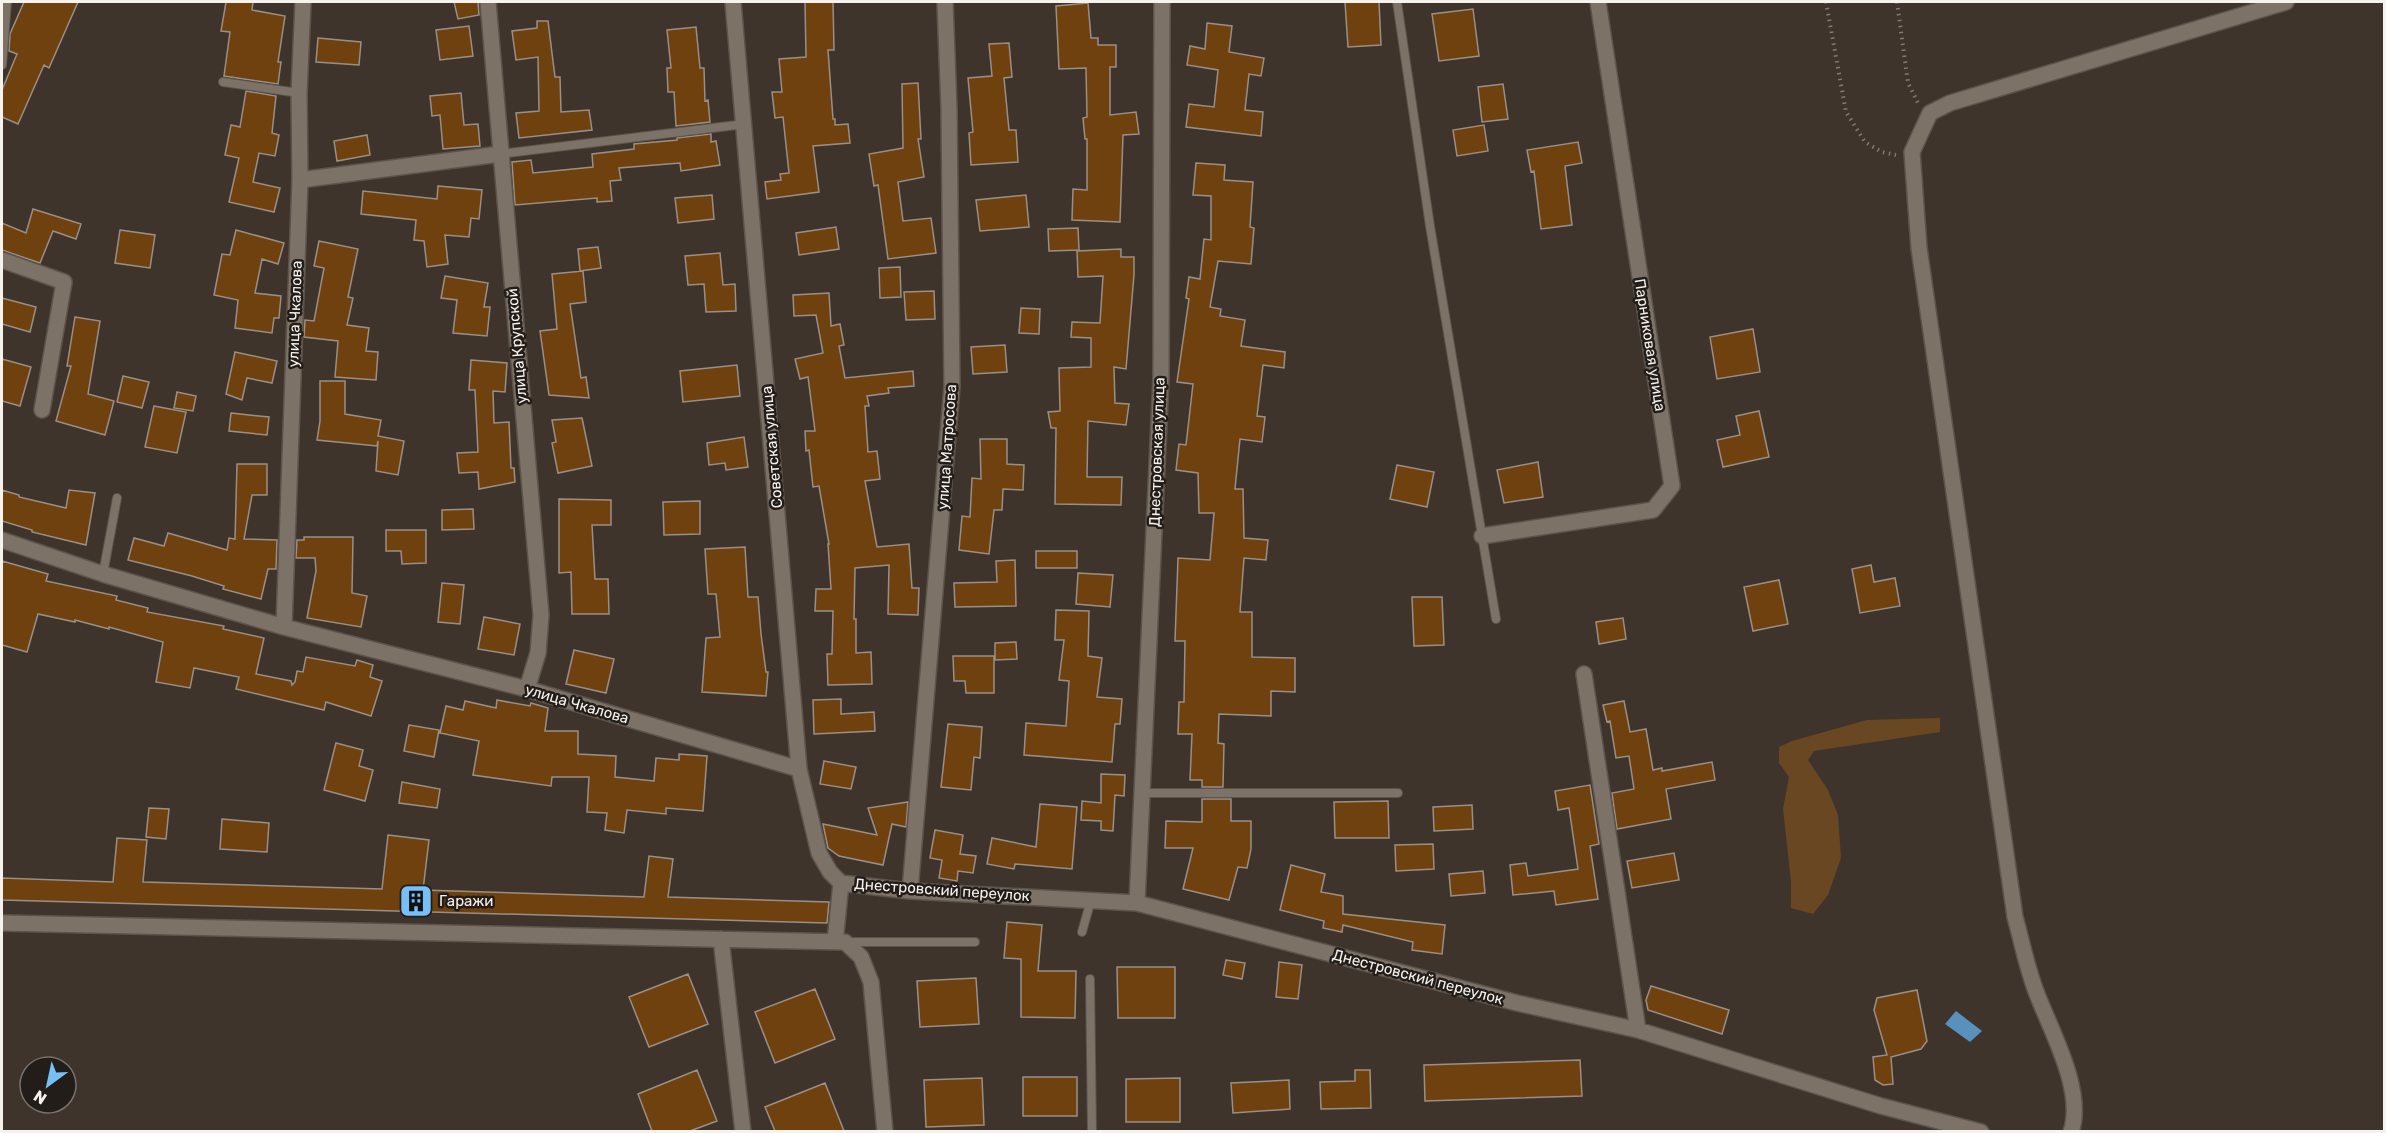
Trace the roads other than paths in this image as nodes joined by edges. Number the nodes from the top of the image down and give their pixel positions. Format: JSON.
{"nodes":[{"id":1,"x":7,"y":2,"type":"edge"},
{"id":2,"x":303,"y":2,"type":"edge"},
{"id":3,"x":488,"y":2,"type":"edge"},
{"id":4,"x":733,"y":2,"type":"edge"},
{"id":5,"x":945,"y":2,"type":"edge"},
{"id":6,"x":1162,"y":2,"type":"edge"},
{"id":7,"x":1397,"y":2,"type":"edge"},
{"id":8,"x":1598,"y":2,"type":"edge"},
{"id":9,"x":2286,"y":2,"type":"edge"},
{"id":10,"x":2,"y":65,"type":"edge"},
{"id":11,"x":223,"y":82,"type":"dead end"},
{"id":12,"x":298,"y":93,"type":"junction"},
{"id":13,"x":745,"y":124,"type":"junction"},
{"id":14,"x":500,"y":154,"type":"junction"},
{"id":15,"x":300,"y":180,"type":"junction"},
{"id":16,"x":2,"y":260,"type":"edge"},
{"id":17,"x":42,"y":411,"type":"dead end"},
{"id":18,"x":117,"y":498,"type":"dead end"},
{"id":19,"x":1482,"y":536,"type":"junction"},
{"id":20,"x":2,"y":540,"type":"edge"},
{"id":21,"x":103,"y":574,"type":"junction"},
{"id":22,"x":1496,"y":619,"type":"dead end"},
{"id":23,"x":284,"y":627,"type":"junction"},
{"id":24,"x":1584,"y":674,"type":"dead end"},
{"id":25,"x":527,"y":689,"type":"junction"},
{"id":26,"x":799,"y":769,"type":"junction"},
{"id":27,"x":1142,"y":793,"type":"junction"},
{"id":28,"x":1398,"y":794,"type":"dead end"},
{"id":29,"x":841,"y":883,"type":"junction"},
{"id":30,"x":910,"y":891,"type":"junction"},
{"id":31,"x":1091,"y":900,"type":"junction"},
{"id":32,"x":1137,"y":903,"type":"junction"},
{"id":33,"x":2,"y":923,"type":"edge"},
{"id":34,"x":1082,"y":932,"type":"dead end"},
{"id":35,"x":721,"y":939,"type":"junction"},
{"id":36,"x":840,"y":942,"type":"junction"},
{"id":37,"x":975,"y":942,"type":"dead end"},
{"id":38,"x":1090,"y":979,"type":"dead end"},
{"id":39,"x":1638,"y":1030,"type":"junction"},
{"id":40,"x":743,"y":1131,"type":"edge"},
{"id":41,"x":885,"y":1131,"type":"edge"},
{"id":42,"x":1092,"y":1131,"type":"edge"},
{"id":43,"x":1981,"y":1131,"type":"edge"},
{"id":44,"x":2071,"y":1131,"type":"edge"}],
"edges":[{"from":1,"to":10,"type":"lane"},
{"from":2,"to":12,"type":"street","name":"улица Чкалова"},
{"from":3,"to":14,"type":"street","name":"улица Крупской"},
{"from":4,"to":13,"type":"street","name":"Советская улица"},
{"from":5,"to":30,"type":"street","name":"улица Матросова"},
{"from":6,"to":27,"type":"street","name":"Днестровская улица"},
{"from":7,"to":19,"type":"lane"},
{"from":8,"to":19,"type":"street","name":"Парниковая улица"},
{"from":9,"to":44,"type":"street"},
{"from":11,"to":12,"type":"lane"},
{"from":12,"to":15,"type":"street","name":"улица Чкалова"},
{"from":13,"to":14,"type":"lane"},
{"from":13,"to":26,"type":"street","name":"Советская улица"},
{"from":14,"to":15,"type":"street"},
{"from":14,"to":25,"type":"street","name":"улица Крупской"},
{"from":15,"to":23,"type":"street","name":"улица Чкалова"},
{"from":16,"to":17,"type":"street"},
{"from":18,"to":21,"type":"lane"},
{"from":19,"to":22,"type":"lane"},
{"from":20,"to":21,"type":"street","name":"улица Чкалова"},
{"from":21,"to":23,"type":"street","name":"улица Чкалова"},
{"from":23,"to":25,"type":"street","name":"улица Чкалова"},
{"from":24,"to":39,"type":"street"},
{"from":25,"to":26,"type":"street","name":"улица Чкалова"},
{"from":26,"to":29,"type":"street","name":"Советская улица"},
{"from":27,"to":28,"type":"lane"},
{"from":27,"to":32,"type":"street","name":"Днестровская улица"},
{"from":29,"to":30,"type":"street","name":"Днестровский переулок"},
{"from":29,"to":36,"type":"street"},
{"from":30,"to":31,"type":"street","name":"Днестровский переулок"},
{"from":31,"to":32,"type":"street","name":"Днестровский переулок"},
{"from":31,"to":34,"type":"lane"},
{"from":32,"to":39,"type":"street","name":"Днестровский переулок"},
{"from":33,"to":35,"type":"street"},
{"from":35,"to":36,"type":"street"},
{"from":35,"to":40,"type":"street"},
{"from":36,"to":37,"type":"lane"},
{"from":36,"to":41,"type":"street"},
{"from":38,"to":42,"type":"lane"},
{"from":39,"to":43,"type":"street","name":"Днестровский переулок"}]}
